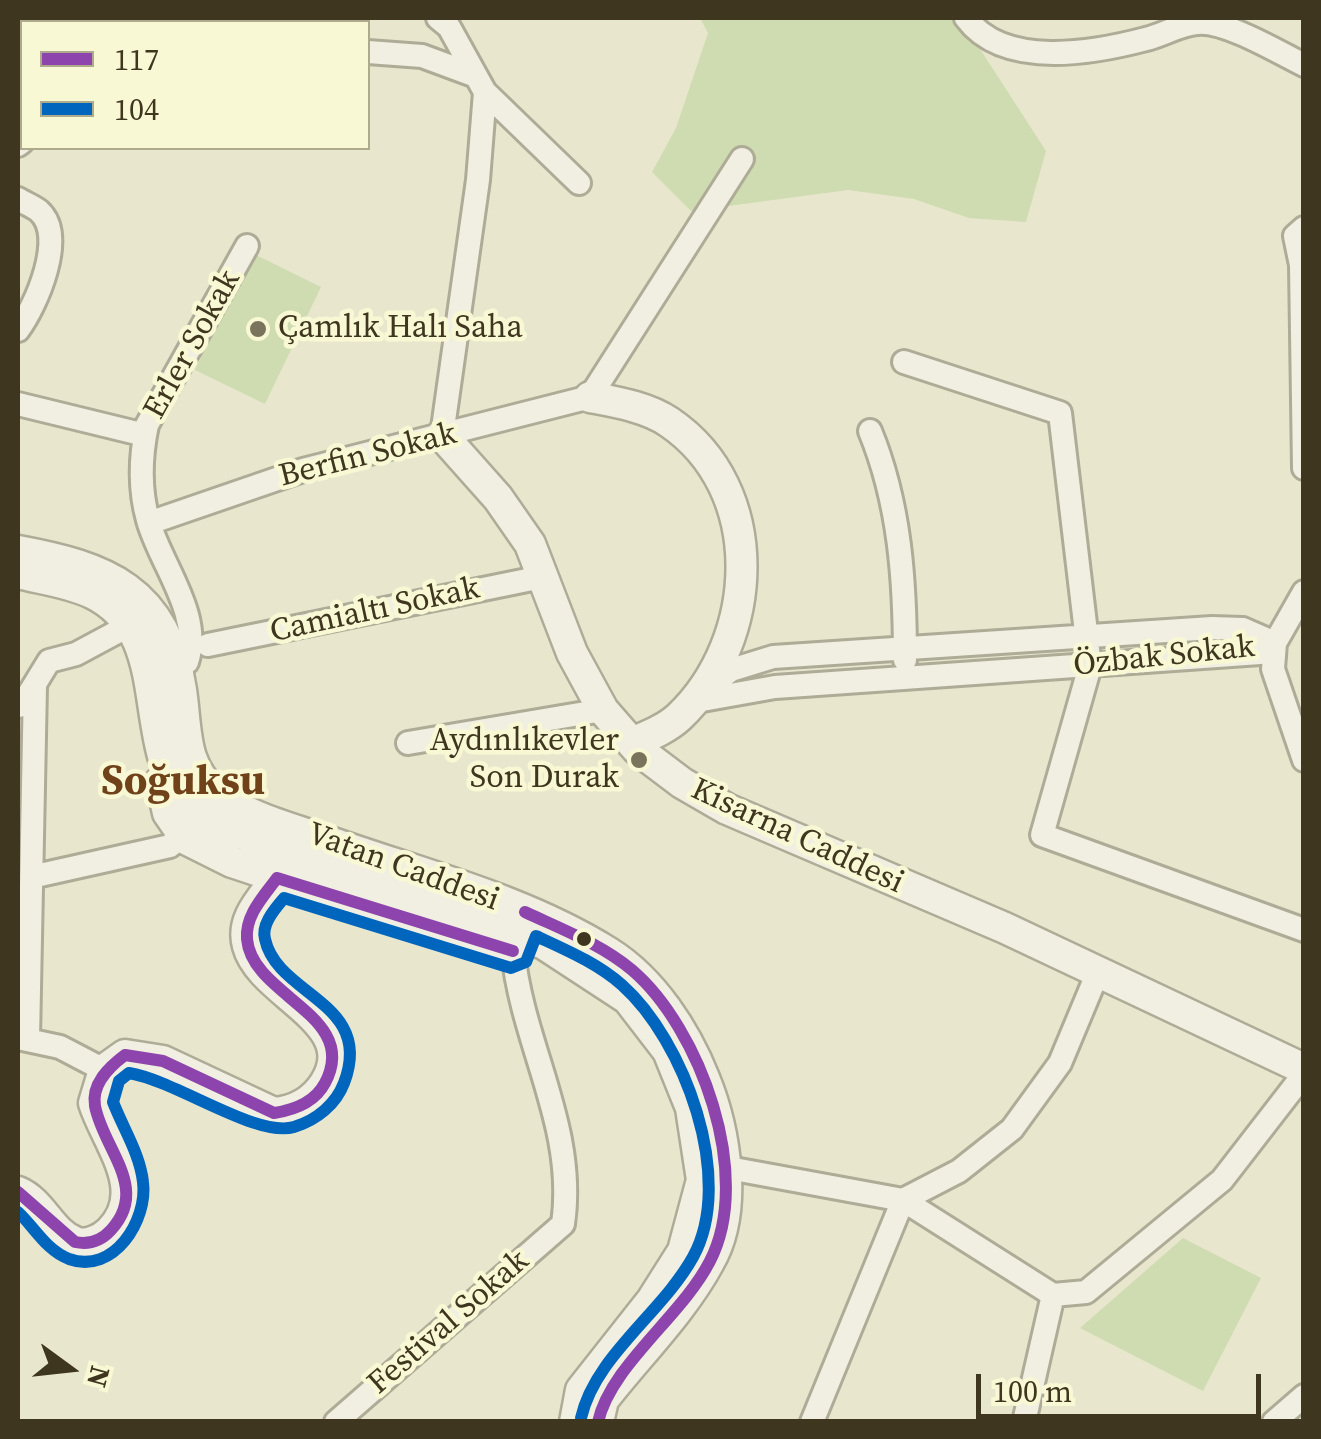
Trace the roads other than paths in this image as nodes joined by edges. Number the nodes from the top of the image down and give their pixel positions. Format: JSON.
{"nodes":[{"id":1,"x":438,"y":18,"type":"edge"},
{"id":2,"x":966,"y":18,"type":"edge"},
{"id":3,"x":370,"y":52,"type":"edge"},
{"id":4,"x":1304,"y":65,"type":"edge"},
{"id":5,"x":480,"y":84,"type":"junction"},
{"id":6,"x":742,"y":159,"type":"dead end"},
{"id":7,"x":579,"y":183,"type":"dead end"},
{"id":8,"x":18,"y":200,"type":"edge"},
{"id":9,"x":1304,"y":228,"type":"edge"},
{"id":10,"x":247,"y":246,"type":"dead end"},
{"id":11,"x":18,"y":330,"type":"edge"},
{"id":12,"x":904,"y":362,"type":"dead end"},
{"id":13,"x":590,"y":397,"type":"junction"},
{"id":14,"x":18,"y":404,"type":"edge"},
{"id":15,"x":870,"y":432,"type":"dead end"},
{"id":16,"x":145,"y":435,"type":"junction"},
{"id":17,"x":442,"y":435,"type":"junction"},
{"id":18,"x":1304,"y":468,"type":"edge"},
{"id":19,"x":149,"y":523,"type":"junction"},
{"id":20,"x":18,"y":551,"type":"edge"},
{"id":21,"x":18,"y":573,"type":"edge"},
{"id":22,"x":542,"y":577,"type":"junction"},
{"id":23,"x":1304,"y":592,"type":"edge"},
{"id":24,"x":130,"y":626,"type":"junction"},
{"id":25,"x":1086,"y":636,"type":"junction"},
{"id":26,"x":1276,"y":643,"type":"junction"},
{"id":27,"x":208,"y":645,"type":"dead end"},
{"id":28,"x":905,"y":648,"type":"junction"},
{"id":29,"x":1090,"y":666,"type":"junction"},
{"id":30,"x":176,"y":669,"type":"junction"},
{"id":31,"x":905,"y":678,"type":"junction"},
{"id":32,"x":35,"y":686,"type":"junction"},
{"id":33,"x":691,"y":702,"type":"junction"},
{"id":34,"x":18,"y":706,"type":"edge"},
{"id":35,"x":604,"y":710,"type":"junction"},
{"id":36,"x":408,"y":743,"type":"dead end"},
{"id":37,"x":632,"y":743,"type":"junction"},
{"id":38,"x":161,"y":748,"type":"junction"},
{"id":39,"x":1304,"y":760,"type":"edge"},
{"id":40,"x":182,"y":833,"type":"junction"},
{"id":41,"x":31,"y":877,"type":"junction"},
{"id":42,"x":277,"y":878,"type":"junction"},
{"id":43,"x":1304,"y":930,"type":"edge"},
{"id":44,"x":519,"y":932,"type":"junction"},
{"id":45,"x":1098,"y":972,"type":"junction"},
{"id":46,"x":23,"y":1038,"type":"edge"},
{"id":47,"x":104,"y":1070,"type":"junction"},
{"id":48,"x":1304,"y":1072,"type":"edge"},
{"id":49,"x":723,"y":1167,"type":"junction"},
{"id":50,"x":18,"y":1192,"type":"edge"},
{"id":51,"x":903,"y":1200,"type":"junction"},
{"id":52,"x":1054,"y":1295,"type":"junction"},
{"id":53,"x":1304,"y":1396,"type":"edge"},
{"id":54,"x":336,"y":1422,"type":"edge"},
{"id":55,"x":575,"y":1422,"type":"edge"},
{"id":56,"x":598,"y":1422,"type":"edge"},
{"id":57,"x":812,"y":1422,"type":"edge"},
{"id":58,"x":1024,"y":1422,"type":"edge"},
{"id":59,"x":1274,"y":1422,"type":"edge"}],
"edges":[{"from":1,"to":5,"type":"street"},
{"from":2,"to":4,"type":"street"},
{"from":3,"to":5,"type":"street"},
{"from":5,"to":7,"type":"street"},
{"from":5,"to":17,"type":"street"},
{"from":6,"to":13,"type":"street"},
{"from":8,"to":11,"type":"street"},
{"from":9,"to":18,"type":"street"},
{"from":10,"to":16,"type":"street","name":"Erler Sokak"},
{"from":12,"to":25,"type":"street"},
{"from":13,"to":17,"type":"street","name":"Berfin Sokak"},
{"from":13,"to":33,"type":"street"},
{"from":14,"to":16,"type":"street"},
{"from":15,"to":28,"type":"street"},
{"from":16,"to":19,"type":"street","name":"Erler Sokak"},
{"from":17,"to":19,"type":"street","name":"Berfin Sokak"},
{"from":17,"to":22,"type":"street","name":"Kisarna Caddesi"},
{"from":19,"to":30,"type":"street","name":"Erler Sokak"},
{"from":20,"to":30,"type":"street","name":"Vatan Caddesi"},
{"from":21,"to":24,"type":"street","name":"Vatan Caddesi"},
{"from":22,"to":27,"type":"street","name":"Camialtı Sokak"},
{"from":22,"to":35,"type":"street","name":"Kisarna Caddesi"},
{"from":23,"to":26,"type":"street"},
{"from":24,"to":30,"type":"street"},
{"from":24,"to":32,"type":"street"},
{"from":24,"to":38,"type":"street","name":"Vatan Caddesi"},
{"from":25,"to":26,"type":"street","name":"Özbak Sokak"},
{"from":25,"to":28,"type":"street","name":"Özbak Sokak"},
{"from":25,"to":29,"type":"street"},
{"from":26,"to":29,"type":"street","name":"Özbak Sokak"},
{"from":26,"to":39,"type":"street"},
{"from":28,"to":31,"type":"street"},
{"from":28,"to":33,"type":"street","name":"Özbak Sokak"},
{"from":29,"to":31,"type":"street","name":"Özbak Sokak"},
{"from":29,"to":43,"type":"street"},
{"from":30,"to":44,"type":"street","name":"Vatan Caddesi"},
{"from":31,"to":33,"type":"street","name":"Özbak Sokak"},
{"from":32,"to":34,"type":"street"},
{"from":32,"to":41,"type":"street"},
{"from":33,"to":37,"type":"street"},
{"from":35,"to":36,"type":"street"},
{"from":35,"to":37,"type":"street","name":"Kisarna Caddesi"},
{"from":37,"to":45,"type":"street","name":"Kisarna Caddesi"},
{"from":38,"to":40,"type":"street"},
{"from":38,"to":44,"type":"street","name":"Vatan Caddesi"},
{"from":40,"to":41,"type":"street"},
{"from":40,"to":42,"type":"street"},
{"from":41,"to":46,"type":"street"},
{"from":42,"to":44,"type":"street"},
{"from":42,"to":47,"type":"street"},
{"from":44,"to":49,"type":"street","name":"Vatan Caddesi"},
{"from":44,"to":54,"type":"street","name":"Festival Sokak"},
{"from":44,"to":55,"type":"street","name":"Vatan Caddesi"},
{"from":45,"to":48,"type":"street","name":"Kisarna Caddesi"},
{"from":45,"to":51,"type":"street"},
{"from":46,"to":47,"type":"street"},
{"from":47,"to":50,"type":"street"},
{"from":48,"to":52,"type":"street"},
{"from":49,"to":51,"type":"street"},
{"from":49,"to":56,"type":"street","name":"Vatan Caddesi"},
{"from":51,"to":52,"type":"street"},
{"from":51,"to":57,"type":"street"},
{"from":52,"to":58,"type":"street"},
{"from":53,"to":59,"type":"street"}]}
